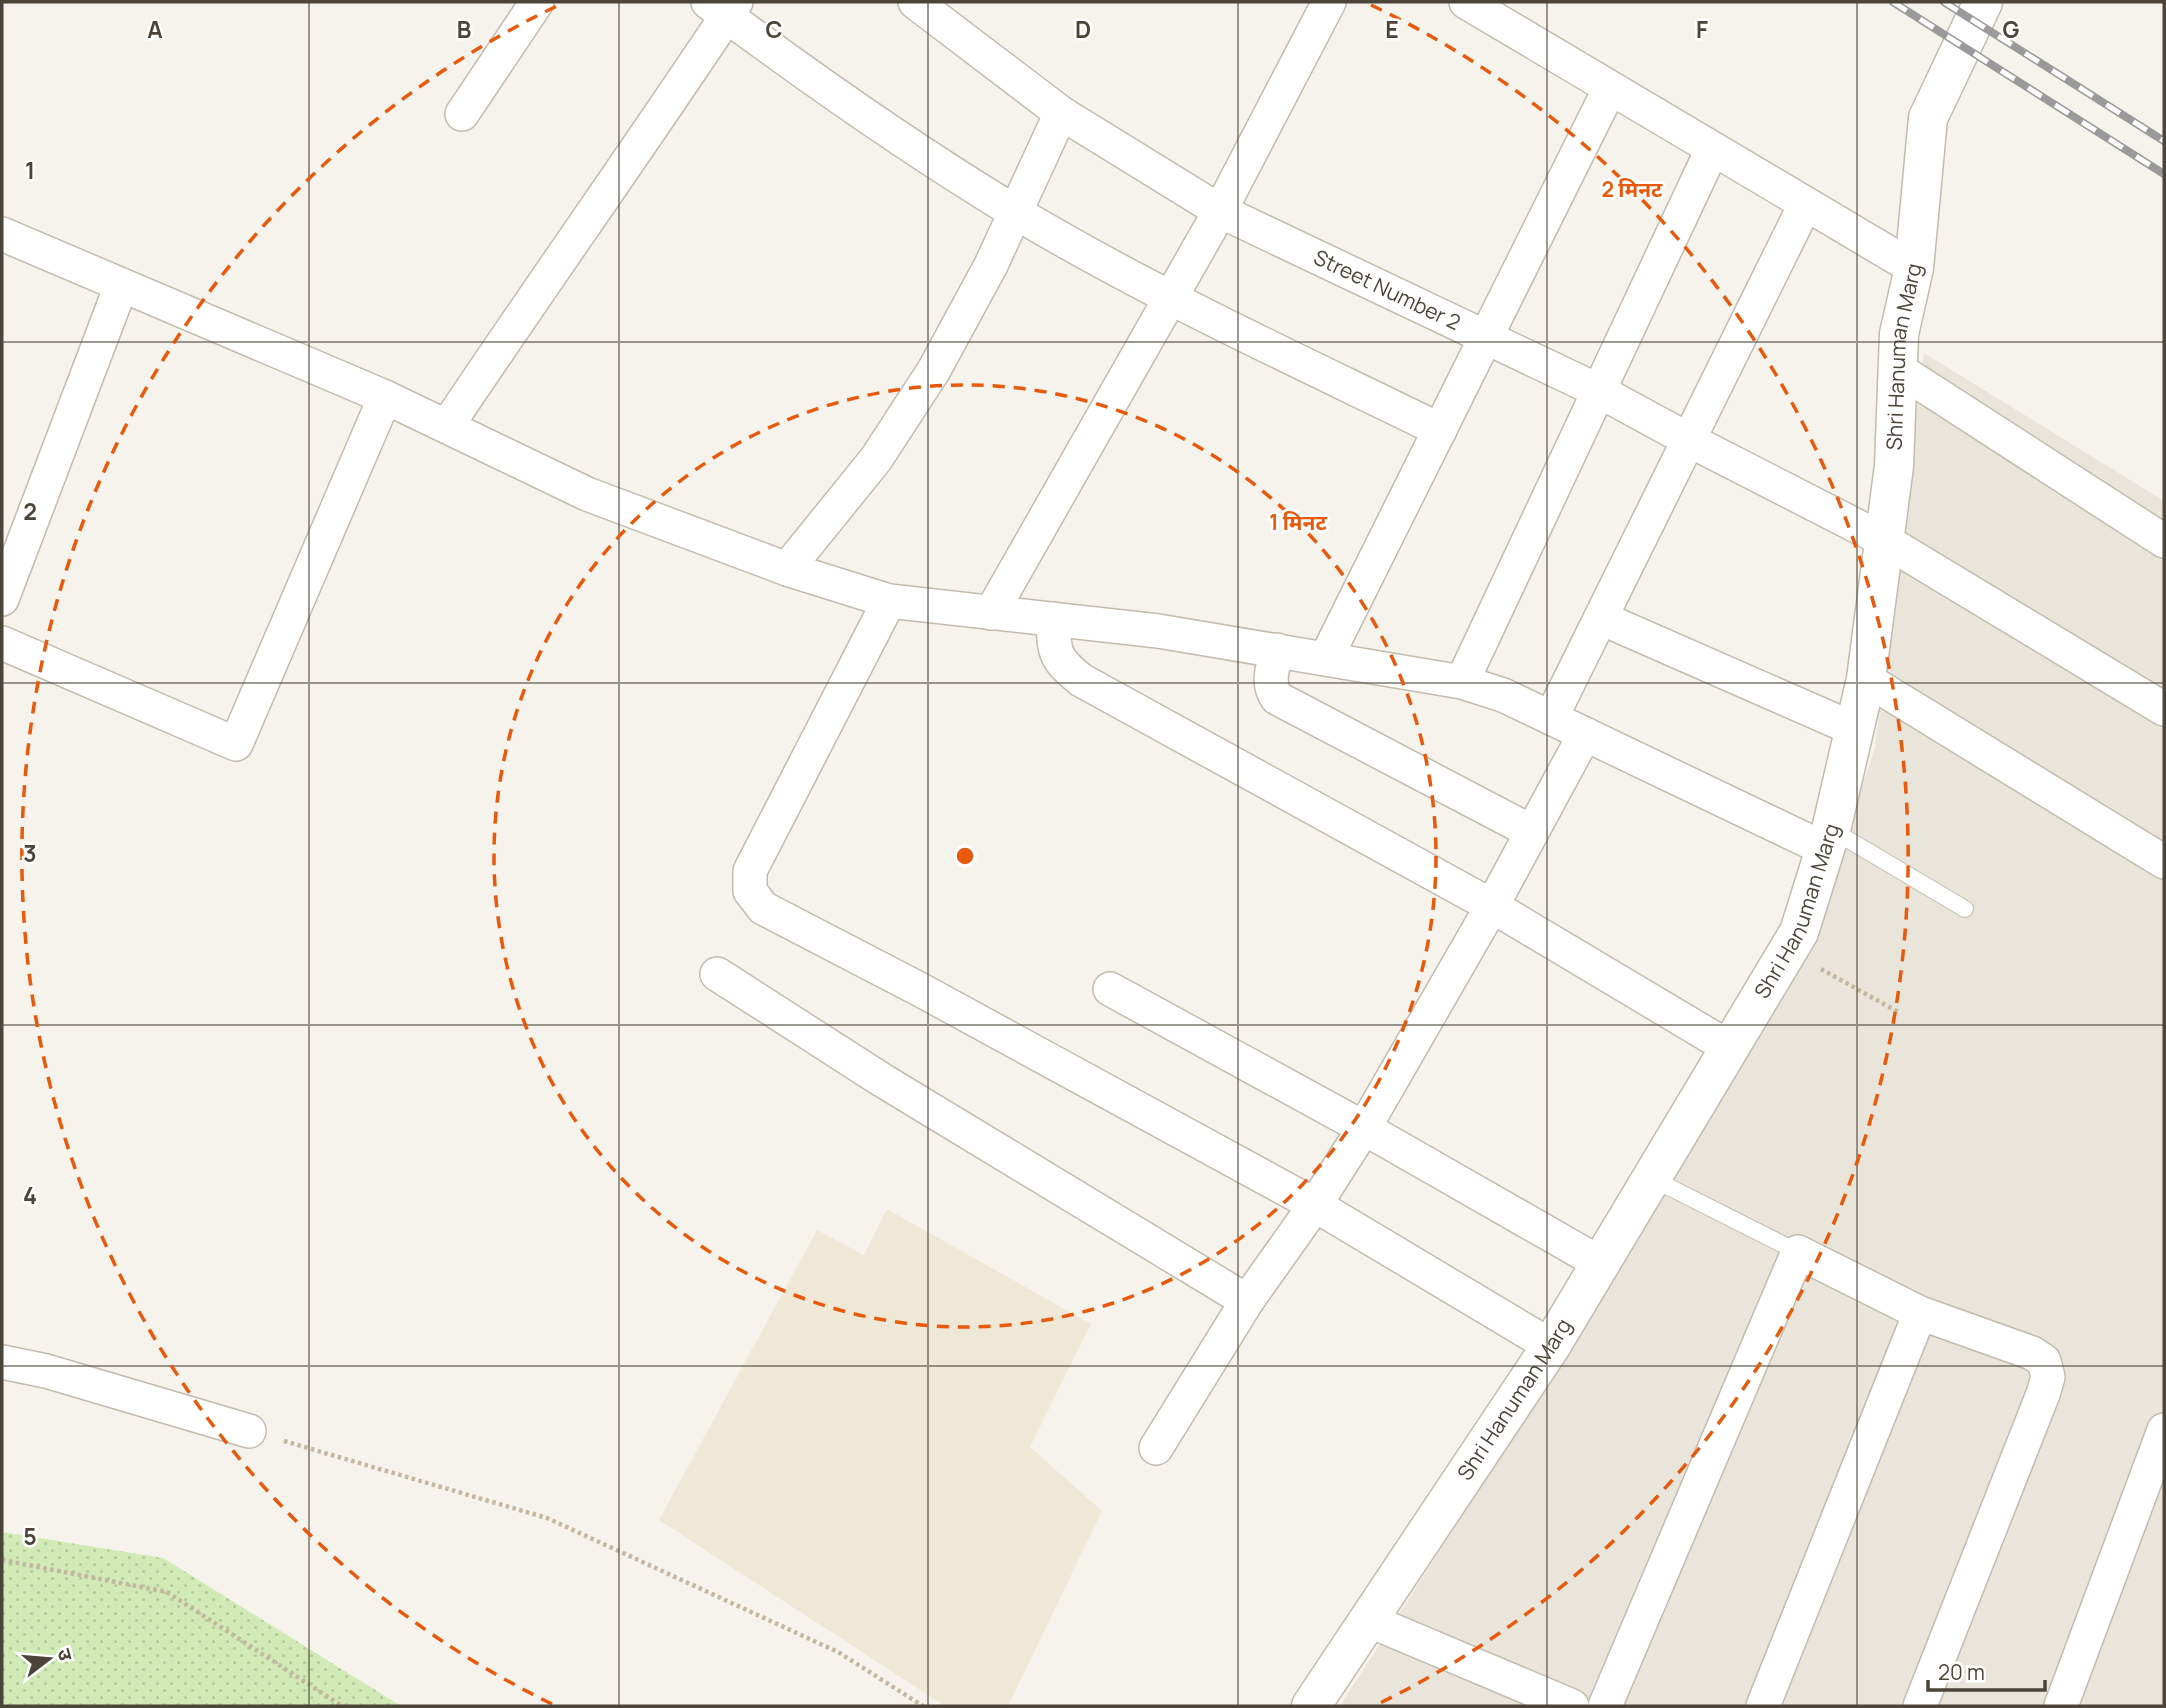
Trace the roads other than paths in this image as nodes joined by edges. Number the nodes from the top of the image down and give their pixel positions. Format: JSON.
{"nodes":[{"id":1,"x":537,"y":2,"type":"edge"},
{"id":2,"x":915,"y":2,"type":"edge"},
{"id":3,"x":1329,"y":2,"type":"edge"},
{"id":4,"x":1466,"y":2,"type":"edge"},
{"id":5,"x":1983,"y":2,"type":"edge"},
{"id":6,"x":724,"y":6,"type":"edge"},
{"id":7,"x":1610,"y":88,"type":"junction"},
{"id":8,"x":1061,"y":113,"type":"junction"},
{"id":9,"x":462,"y":114,"type":"dead end"},
{"id":10,"x":1712,"y":150,"type":"junction"},
{"id":11,"x":1805,"y":205,"type":"junction"},
{"id":12,"x":1220,"y":211,"type":"junction"},
{"id":13,"x":1015,"y":212,"type":"junction"},
{"id":14,"x":2,"y":234,"type":"edge"},
{"id":15,"x":1913,"y":268,"type":"junction"},
{"id":16,"x":121,"y":286,"type":"junction"},
{"id":17,"x":1170,"y":299,"type":"junction"},
{"id":18,"x":1487,"y":336,"type":"junction"},
{"id":19,"x":1898,"y":369,"type":"junction"},
{"id":20,"x":1599,"y":391,"type":"junction"},
{"id":21,"x":385,"y":397,"type":"junction"},
{"id":22,"x":447,"y":426,"type":"junction"},
{"id":23,"x":1440,"y":430,"type":"junction"},
{"id":24,"x":1689,"y":440,"type":"junction"},
{"id":25,"x":1884,"y":540,"type":"junction"},
{"id":26,"x":2164,"y":541,"type":"edge"},
{"id":27,"x":786,"y":569,"type":"junction"},
{"id":28,"x":2,"y":599,"type":"edge"},
{"id":29,"x":889,"y":600,"type":"junction"},
{"id":30,"x":992,"y":613,"type":"junction"},
{"id":31,"x":1601,"y":618,"type":"junction"},
{"id":32,"x":1053,"y":619,"type":"junction"},
{"id":33,"x":2,"y":643,"type":"edge"},
{"id":34,"x":1277,"y":650,"type":"junction"},
{"id":35,"x":1326,"y":658,"type":"junction"},
{"id":36,"x":1866,"y":679,"type":"junction"},
{"id":37,"x":1462,"y":682,"type":"junction"},
{"id":38,"x":2164,"y":709,"type":"edge"},
{"id":39,"x":1551,"y":718,"type":"junction"},
{"id":40,"x":1854,"y":729,"type":"junction"},
{"id":41,"x":1585,"y":734,"type":"junction"},
{"id":42,"x":1532,"y":832,"type":"junction"},
{"id":43,"x":1828,"y":839,"type":"junction"},
{"id":44,"x":2164,"y":862,"type":"edge"},
{"id":45,"x":1492,"y":906,"type":"junction"},
{"id":46,"x":1965,"y":909,"type":"dead end"},
{"id":47,"x":717,"y":974,"type":"dead end"},
{"id":48,"x":1110,"y":989,"type":"dead end"},
{"id":49,"x":1730,"y":1048,"type":"junction"},
{"id":50,"x":1364,"y":1128,"type":"junction"},
{"id":51,"x":1651,"y":1178,"type":"junction"},
{"id":52,"x":1315,"y":1205,"type":"junction"},
{"id":53,"x":1798,"y":1252,"type":"junction"},
{"id":54,"x":1600,"y":1263,"type":"junction"},
{"id":55,"x":1247,"y":1301,"type":"junction"},
{"id":56,"x":1920,"y":1313,"type":"junction"},
{"id":57,"x":1551,"y":1346,"type":"junction"},
{"id":58,"x":2,"y":1362,"type":"edge"},
{"id":59,"x":249,"y":1430,"type":"road end"},
{"id":60,"x":2164,"y":1430,"type":"edge"},
{"id":61,"x":1156,"y":1448,"type":"dead end"},
{"id":62,"x":1368,"y":1620,"type":"junction"},
{"id":63,"x":1510,"y":1695,"type":"edge"},
{"id":64,"x":1311,"y":1706,"type":"edge"},
{"id":65,"x":1572,"y":1706,"type":"edge"},
{"id":66,"x":1605,"y":1706,"type":"edge"},
{"id":67,"x":1763,"y":1706,"type":"edge"},
{"id":68,"x":1920,"y":1706,"type":"edge"},
{"id":69,"x":2061,"y":1706,"type":"edge"}],
"edges":[{"from":1,"to":9,"type":"street"},
{"from":2,"to":8,"type":"street","name":"Street Number 2"},
{"from":3,"to":12,"type":"street"},
{"from":4,"to":7,"type":"street"},
{"from":5,"to":15,"type":"street","name":"Shri Hanuman Marg"},
{"from":6,"to":13,"type":"street"},
{"from":6,"to":22,"type":"street"},
{"from":7,"to":10,"type":"street"},
{"from":7,"to":18,"type":"street"},
{"from":8,"to":12,"type":"street","name":"Street Number 2"},
{"from":8,"to":13,"type":"street"},
{"from":10,"to":11,"type":"street"},
{"from":10,"to":20,"type":"street"},
{"from":11,"to":15,"type":"street"},
{"from":11,"to":24,"type":"street"},
{"from":12,"to":17,"type":"street"},
{"from":12,"to":18,"type":"street","name":"Street Number 2"},
{"from":13,"to":17,"type":"street"},
{"from":13,"to":27,"type":"street"},
{"from":14,"to":16,"type":"street"},
{"from":15,"to":19,"type":"street","name":"Shri Hanuman Marg"},
{"from":16,"to":21,"type":"street"},
{"from":16,"to":28,"type":"street"},
{"from":17,"to":23,"type":"street"},
{"from":17,"to":30,"type":"street"},
{"from":18,"to":20,"type":"street","name":"Street Number 2"},
{"from":18,"to":23,"type":"street"},
{"from":19,"to":25,"type":"street","name":"Shri Hanuman Marg"},
{"from":19,"to":26,"type":"street"},
{"from":20,"to":24,"type":"street","name":"Street Number 2"},
{"from":20,"to":37,"type":"street"},
{"from":21,"to":22,"type":"street"},
{"from":21,"to":33,"type":"street"},
{"from":22,"to":27,"type":"street"},
{"from":23,"to":35,"type":"street"},
{"from":24,"to":25,"type":"street","name":"Street Number 2"},
{"from":24,"to":31,"type":"street"},
{"from":25,"to":36,"type":"street","name":"Shri Hanuman Marg"},
{"from":25,"to":38,"type":"street","name":"Street Number 2"},
{"from":27,"to":29,"type":"street"},
{"from":29,"to":30,"type":"street"},
{"from":29,"to":52,"type":"street"},
{"from":30,"to":32,"type":"street"},
{"from":31,"to":39,"type":"street"},
{"from":31,"to":40,"type":"street"},
{"from":32,"to":34,"type":"street"},
{"from":32,"to":45,"type":"street"},
{"from":34,"to":35,"type":"street"},
{"from":34,"to":42,"type":"street"},
{"from":35,"to":37,"type":"street"},
{"from":36,"to":40,"type":"street","name":"Shri Hanuman Marg"},
{"from":36,"to":44,"type":"street"},
{"from":37,"to":39,"type":"street"},
{"from":39,"to":41,"type":"street"},
{"from":40,"to":43,"type":"street","name":"Shri Hanuman Marg"},
{"from":41,"to":42,"type":"street"},
{"from":41,"to":43,"type":"street"},
{"from":42,"to":45,"type":"street"},
{"from":43,"to":46,"type":"lane"},
{"from":43,"to":49,"type":"street","name":"Shri Hanuman Marg"},
{"from":45,"to":49,"type":"street"},
{"from":45,"to":50,"type":"street"},
{"from":47,"to":55,"type":"street"},
{"from":48,"to":50,"type":"street"},
{"from":49,"to":51,"type":"street","name":"Shri Hanuman Marg"},
{"from":50,"to":52,"type":"street"},
{"from":50,"to":54,"type":"street"},
{"from":51,"to":53,"type":"lane"},
{"from":51,"to":54,"type":"street","name":"Shri Hanuman Marg"},
{"from":52,"to":55,"type":"street"},
{"from":52,"to":57,"type":"street"},
{"from":53,"to":56,"type":"street"},
{"from":53,"to":66,"type":"street"},
{"from":54,"to":57,"type":"street","name":"Shri Hanuman Marg"},
{"from":55,"to":61,"type":"street"},
{"from":56,"to":67,"type":"street"},
{"from":56,"to":68,"type":"street"},
{"from":57,"to":62,"type":"street","name":"Shri Hanuman Marg"},
{"from":58,"to":59,"type":"street"},
{"from":60,"to":69,"type":"street"},
{"from":62,"to":63,"type":"street"},
{"from":62,"to":64,"type":"street","name":"Shri Hanuman Marg"},
{"from":63,"to":65,"type":"street"}]}
